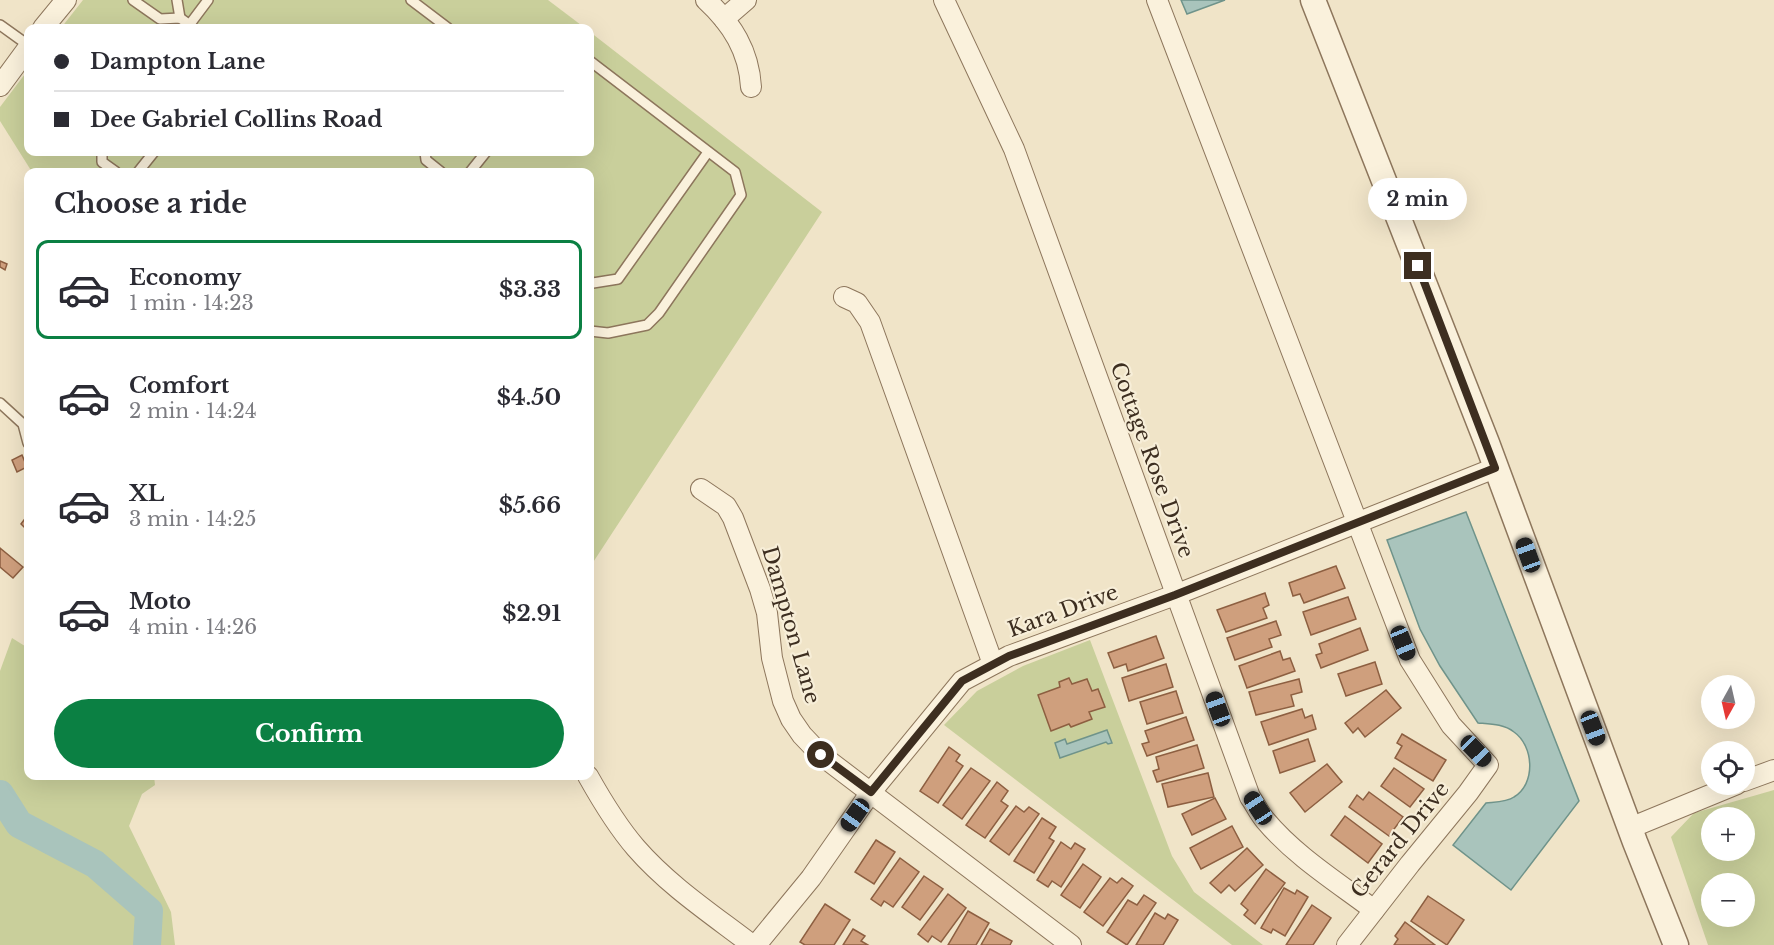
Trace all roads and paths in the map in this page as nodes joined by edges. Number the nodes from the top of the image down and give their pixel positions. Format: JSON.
{"nodes":[{"id":1,"x":66,"y":0,"type":"edge"},
{"id":2,"x":133,"y":0,"type":"edge"},
{"id":3,"x":177,"y":0,"type":"edge"},
{"id":4,"x":208,"y":0,"type":"edge"},
{"id":5,"x":411,"y":0,"type":"edge"},
{"id":6,"x":706,"y":0,"type":"edge"},
{"id":7,"x":746,"y":0,"type":"edge"},
{"id":8,"x":944,"y":0,"type":"edge"},
{"id":9,"x":1157,"y":0,"type":"edge"},
{"id":10,"x":1313,"y":0,"type":"edge"},
{"id":11,"x":180,"y":18,"type":"junction"},
{"id":12,"x":724,"y":19,"type":"junction"},
{"id":13,"x":47,"y":24,"type":"edge"},
{"id":14,"x":185,"y":24,"type":"edge"},
{"id":15,"x":190,"y":24,"type":"edge"},
{"id":16,"x":442,"y":24,"type":"edge"},
{"id":17,"x":0,"y":25,"type":"edge"},
{"id":18,"x":24,"y":43,"type":"edge"},
{"id":19,"x":24,"y":52,"type":"edge"},
{"id":20,"x":594,"y":64,"type":"edge"},
{"id":21,"x":0,"y":86,"type":"edge"},
{"id":22,"x":751,"y":87,"type":"dead end"},
{"id":23,"x":708,"y":152,"type":"junction"},
{"id":24,"x":102,"y":156,"type":"edge"},
{"id":25,"x":151,"y":156,"type":"edge"},
{"id":26,"x":426,"y":156,"type":"edge"},
{"id":27,"x":483,"y":156,"type":"edge"},
{"id":28,"x":110,"y":168,"type":"edge"},
{"id":29,"x":141,"y":168,"type":"edge"},
{"id":30,"x":436,"y":168,"type":"edge"},
{"id":31,"x":473,"y":168,"type":"edge"},
{"id":32,"x":594,"y":283,"type":"edge"},
{"id":33,"x":844,"y":297,"type":"dead end"},
{"id":34,"x":594,"y":331,"type":"edge"},
{"id":35,"x":0,"y":403,"type":"edge"},
{"id":36,"x":24,"y":428,"type":"edge"},
{"id":37,"x":1495,"y":468,"type":"junction"},
{"id":38,"x":701,"y":489,"type":"dead end"},
{"id":39,"x":1356,"y":523,"type":"junction"},
{"id":40,"x":1175,"y":595,"type":"junction"},
{"id":41,"x":993,"y":664,"type":"junction"},
{"id":42,"x":1774,"y":770,"type":"edge"},
{"id":43,"x":1755,"y":778,"type":"edge"},
{"id":44,"x":590,"y":780,"type":"edge"},
{"id":45,"x":871,"y":792,"type":"junction"},
{"id":46,"x":1710,"y":795,"type":"edge"},
{"id":47,"x":1630,"y":828,"type":"junction"},
{"id":48,"x":1374,"y":910,"type":"junction"},
{"id":49,"x":754,"y":945,"type":"edge"},
{"id":50,"x":1071,"y":945,"type":"edge"},
{"id":51,"x":1347,"y":945,"type":"edge"},
{"id":52,"x":1676,"y":945,"type":"edge"}],
"edges":[{"from":1,"to":13,"type":"street"},
{"from":2,"to":11,"type":"lane"},
{"from":3,"to":11,"type":"lane"},
{"from":4,"to":15,"type":"lane"},
{"from":5,"to":16,"type":"lane"},
{"from":6,"to":12,"type":"street"},
{"from":7,"to":12,"type":"street"},
{"from":8,"to":40,"type":"street","name":"Cottage Rose Drive"},
{"from":9,"to":39,"type":"street"},
{"from":10,"to":37,"type":"street"},
{"from":11,"to":14,"type":"lane"},
{"from":12,"to":22,"type":"street"},
{"from":17,"to":18,"type":"lane"},
{"from":19,"to":21,"type":"street"},
{"from":20,"to":23,"type":"lane"},
{"from":23,"to":32,"type":"lane"},
{"from":23,"to":34,"type":"lane"},
{"from":24,"to":28,"type":"lane"},
{"from":25,"to":29,"type":"lane"},
{"from":26,"to":30,"type":"lane"},
{"from":27,"to":31,"type":"lane"},
{"from":33,"to":41,"type":"street"},
{"from":35,"to":36,"type":"lane"},
{"from":37,"to":39,"type":"street","name":"Kara Drive"},
{"from":37,"to":47,"type":"street"},
{"from":38,"to":45,"type":"street","name":"Dampton Lane"},
{"from":39,"to":40,"type":"street","name":"Kara Drive"},
{"from":39,"to":48,"type":"street","name":"Gerard Drive"},
{"from":40,"to":41,"type":"street","name":"Kara Drive"},
{"from":40,"to":48,"type":"street","name":"Cottage Rose Drive"},
{"from":41,"to":45,"type":"street","name":"Kara Drive"},
{"from":42,"to":43,"type":"street"},
{"from":44,"to":49,"type":"street"},
{"from":45,"to":49,"type":"street","name":"Kara Drive"},
{"from":45,"to":50,"type":"street","name":"Dampton Lane"},
{"from":46,"to":47,"type":"street"},
{"from":47,"to":52,"type":"street"},
{"from":48,"to":51,"type":"street","name":"Gerard Drive"}]}
